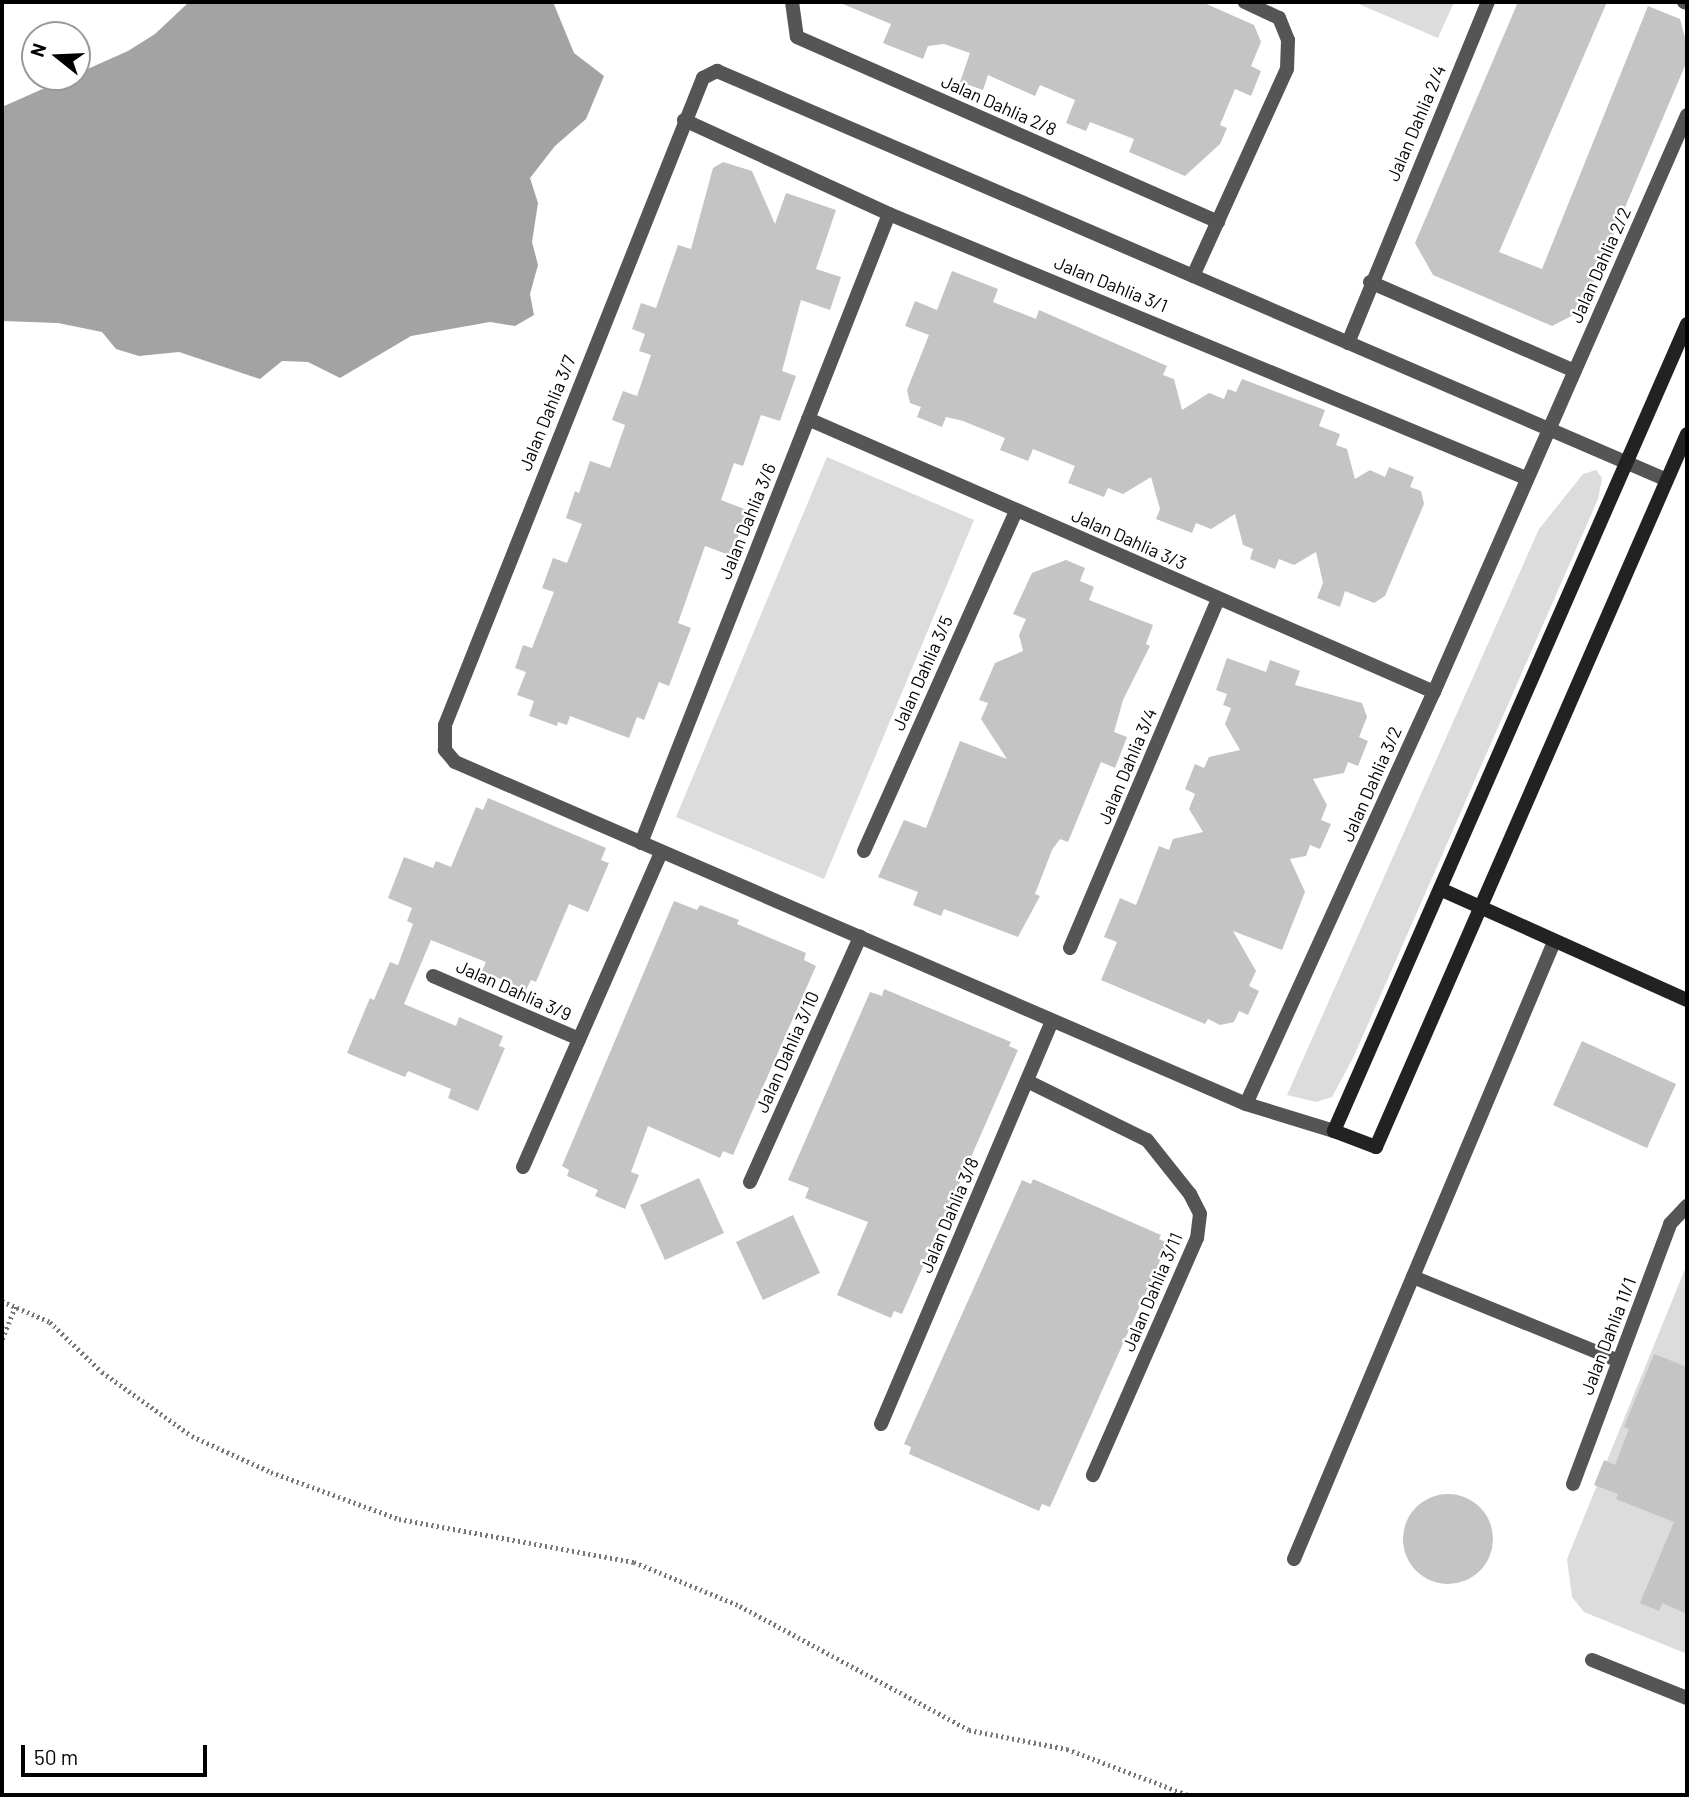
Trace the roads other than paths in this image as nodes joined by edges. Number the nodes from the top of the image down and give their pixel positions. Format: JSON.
{"nodes":[{"id":1,"x":792,"y":2,"type":"edge"},
{"id":2,"x":1245,"y":2,"type":"edge"},
{"id":3,"x":1488,"y":2,"type":"edge"},
{"id":4,"x":1687,"y":115,"type":"edge"},
{"id":5,"x":684,"y":120,"type":"junction"},
{"id":6,"x":889,"y":214,"type":"junction"},
{"id":7,"x":1218,"y":222,"type":"junction"},
{"id":8,"x":1193,"y":276,"type":"junction"},
{"id":9,"x":1370,"y":282,"type":"junction"},
{"id":10,"x":1687,"y":324,"type":"edge"},
{"id":11,"x":1348,"y":343,"type":"junction"},
{"id":12,"x":1575,"y":371,"type":"junction"},
{"id":13,"x":808,"y":419,"type":"junction"},
{"id":14,"x":1548,"y":429,"type":"junction"},
{"id":15,"x":1687,"y":434,"type":"edge"},
{"id":16,"x":1626,"y":463,"type":"junction"},
{"id":17,"x":1526,"y":478,"type":"junction"},
{"id":18,"x":1667,"y":480,"type":"junction"},
{"id":19,"x":1016,"y":510,"type":"junction"},
{"id":20,"x":1218,"y":600,"type":"junction"},
{"id":21,"x":1434,"y":692,"type":"junction"},
{"id":22,"x":641,"y":843,"type":"junction"},
{"id":23,"x":864,"y":851,"type":"dead end"},
{"id":24,"x":661,"y":852,"type":"junction"},
{"id":25,"x":1440,"y":888,"type":"junction"},
{"id":26,"x":1478,"y":906,"type":"junction"},
{"id":27,"x":860,"y":937,"type":"junction"},
{"id":28,"x":1554,"y":942,"type":"junction"},
{"id":29,"x":1070,"y":948,"type":"dead end"},
{"id":30,"x":433,"y":975,"type":"dead end"},
{"id":31,"x":1687,"y":1000,"type":"edge"},
{"id":32,"x":1052,"y":1021,"type":"junction"},
{"id":33,"x":579,"y":1039,"type":"junction"},
{"id":34,"x":1027,"y":1081,"type":"junction"},
{"id":35,"x":1246,"y":1104,"type":"junction"},
{"id":36,"x":1334,"y":1131,"type":"junction"},
{"id":37,"x":523,"y":1167,"type":"dead end"},
{"id":38,"x":751,"y":1182,"type":"dead end"},
{"id":39,"x":1687,"y":1206,"type":"edge"},
{"id":40,"x":1413,"y":1277,"type":"junction"},
{"id":41,"x":1619,"y":1361,"type":"junction"},
{"id":42,"x":881,"y":1424,"type":"dead end"},
{"id":43,"x":1093,"y":1475,"type":"dead end"},
{"id":44,"x":1573,"y":1484,"type":"dead end"},
{"id":45,"x":1294,"y":1559,"type":"dead end"},
{"id":46,"x":1592,"y":1660,"type":"dead end"},
{"id":47,"x":1687,"y":1698,"type":"edge"}],
"edges":[{"from":1,"to":7,"type":"street","name":"Jalan Dahlia 2/8"},
{"from":2,"to":7,"type":"street"},
{"from":3,"to":9,"type":"street","name":"Jalan Dahlia 2/4"},
{"from":4,"to":12,"type":"street","name":"Jalan Dahlia 2/2"},
{"from":5,"to":6,"type":"street","name":"Jalan Dahlia 3/1"},
{"from":5,"to":8,"type":"street","name":"Jalan Dahlia 3/7"},
{"from":5,"to":22,"type":"street","name":"Jalan Dahlia 3/7"},
{"from":6,"to":13,"type":"street","name":"Jalan Dahlia 3/6"},
{"from":6,"to":17,"type":"street","name":"Jalan Dahlia 3/1"},
{"from":7,"to":8,"type":"street"},
{"from":8,"to":11,"type":"street"},
{"from":9,"to":11,"type":"street","name":"Jalan Dahlia 2/4"},
{"from":9,"to":12,"type":"street"},
{"from":10,"to":16,"type":"street"},
{"from":11,"to":14,"type":"street"},
{"from":12,"to":14,"type":"street","name":"Jalan Dahlia 2/2"},
{"from":13,"to":19,"type":"street","name":"Jalan Dahlia 3/3"},
{"from":13,"to":22,"type":"street","name":"Jalan Dahlia 3/6"},
{"from":14,"to":16,"type":"street"},
{"from":14,"to":17,"type":"street","name":"Jalan Dahlia 2/2"},
{"from":15,"to":18,"type":"street"},
{"from":16,"to":18,"type":"street"},
{"from":16,"to":25,"type":"street"},
{"from":17,"to":21,"type":"street","name":"Jalan Dahlia 3/2"},
{"from":18,"to":26,"type":"street"},
{"from":19,"to":20,"type":"street","name":"Jalan Dahlia 3/3"},
{"from":19,"to":23,"type":"street","name":"Jalan Dahlia 3/5"},
{"from":20,"to":21,"type":"street","name":"Jalan Dahlia 3/3"},
{"from":20,"to":29,"type":"street","name":"Jalan Dahlia 3/4"},
{"from":21,"to":35,"type":"street","name":"Jalan Dahlia 3/2"},
{"from":22,"to":24,"type":"street"},
{"from":24,"to":27,"type":"street"},
{"from":24,"to":33,"type":"street"},
{"from":25,"to":26,"type":"street"},
{"from":25,"to":36,"type":"street"},
{"from":26,"to":28,"type":"street"},
{"from":26,"to":36,"type":"street"},
{"from":27,"to":32,"type":"street"},
{"from":27,"to":38,"type":"street","name":"Jalan Dahlia 3/10"},
{"from":28,"to":31,"type":"street"},
{"from":28,"to":40,"type":"street"},
{"from":30,"to":33,"type":"street","name":"Jalan Dahlia 3/9"},
{"from":32,"to":34,"type":"street","name":"Jalan Dahlia 3/8"},
{"from":32,"to":35,"type":"street"},
{"from":33,"to":37,"type":"street"},
{"from":34,"to":42,"type":"street","name":"Jalan Dahlia 3/8"},
{"from":34,"to":43,"type":"street","name":"Jalan Dahlia 3/11"},
{"from":35,"to":36,"type":"street"},
{"from":39,"to":41,"type":"street","name":"Jalan Dahlia 11/1"},
{"from":40,"to":41,"type":"street"},
{"from":40,"to":45,"type":"street"},
{"from":41,"to":44,"type":"street","name":"Jalan Dahlia 11/1"},
{"from":46,"to":47,"type":"street"}]}
